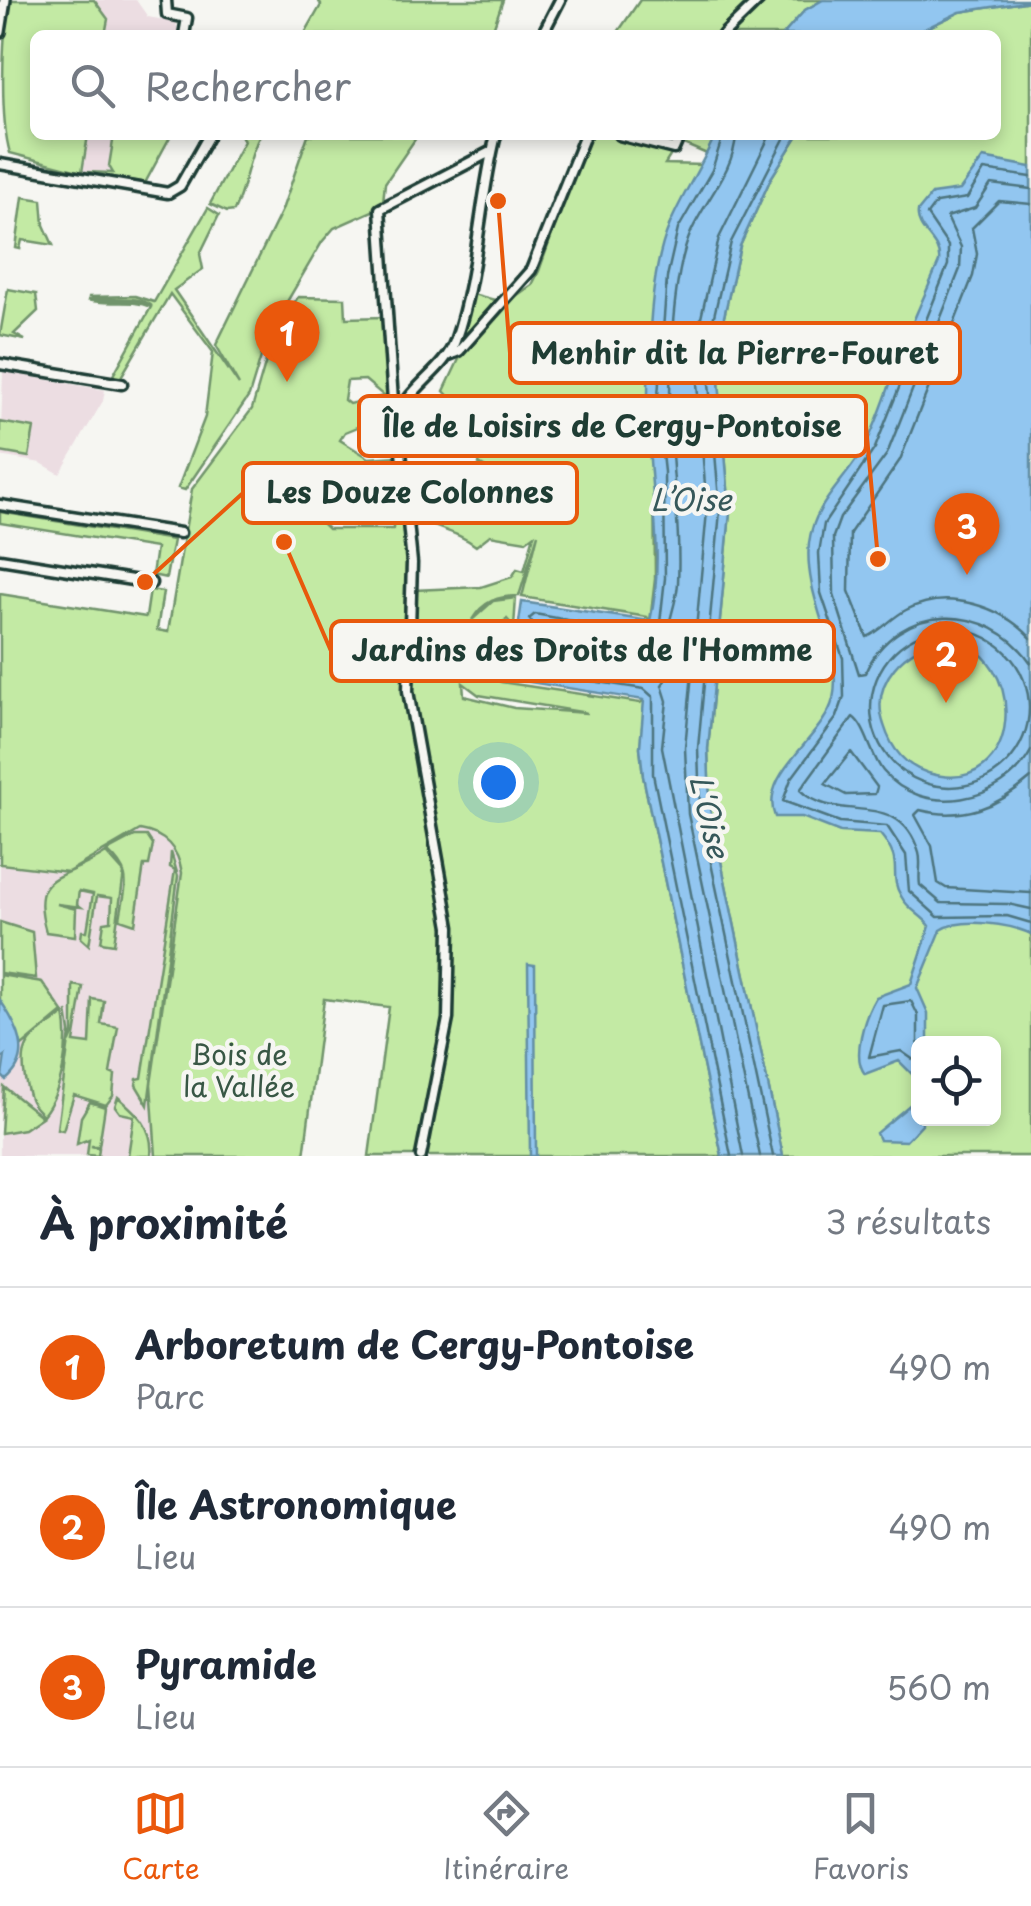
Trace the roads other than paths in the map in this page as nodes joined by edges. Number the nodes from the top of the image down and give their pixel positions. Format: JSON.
{"nodes":[{"id":1,"x":6,"y":0,"type":"edge"},
{"id":2,"x":166,"y":0,"type":"edge"},
{"id":3,"x":560,"y":0,"type":"edge"},
{"id":4,"x":759,"y":0,"type":"edge"},
{"id":5,"x":185,"y":30,"type":"edge"},
{"id":6,"x":545,"y":30,"type":"edge"},
{"id":7,"x":728,"y":30,"type":"edge"},
{"id":8,"x":0,"y":32,"type":"edge"},
{"id":9,"x":206,"y":140,"type":"edge"},
{"id":10,"x":495,"y":140,"type":"edge"},
{"id":11,"x":583,"y":140,"type":"edge"},
{"id":12,"x":639,"y":140,"type":"edge"},
{"id":13,"x":678,"y":140,"type":"edge"},
{"id":14,"x":492,"y":150,"type":"junction"},
{"id":15,"x":0,"y":164,"type":"edge"},
{"id":16,"x":449,"y":356,"type":"junction"},
{"id":17,"x":0,"y":364,"type":"edge"},
{"id":18,"x":122,"y":384,"type":"dead end"},
{"id":19,"x":400,"y":410,"type":"junction"},
{"id":20,"x":0,"y":504,"type":"edge"},
{"id":21,"x":180,"y":533,"type":"dead end"},
{"id":22,"x":0,"y":559,"type":"edge"},
{"id":23,"x":151,"y":583,"type":"dead end"},
{"id":24,"x":421,"y":1156,"type":"edge"}],
"edges":[{"from":1,"to":8,"type":"main road"},
{"from":2,"to":5,"type":"street"},
{"from":3,"to":6,"type":"street"},
{"from":4,"to":7,"type":"street"},
{"from":9,"to":15,"type":"street"},
{"from":10,"to":14,"type":"street"},
{"from":11,"to":16,"type":"street"},
{"from":12,"to":13,"type":"street"},
{"from":14,"to":16,"type":"street"},
{"from":14,"to":19,"type":"street"},
{"from":16,"to":19,"type":"street"},
{"from":17,"to":18,"type":"street"},
{"from":19,"to":24,"type":"street"},
{"from":20,"to":21,"type":"street"},
{"from":22,"to":23,"type":"street"}]}
